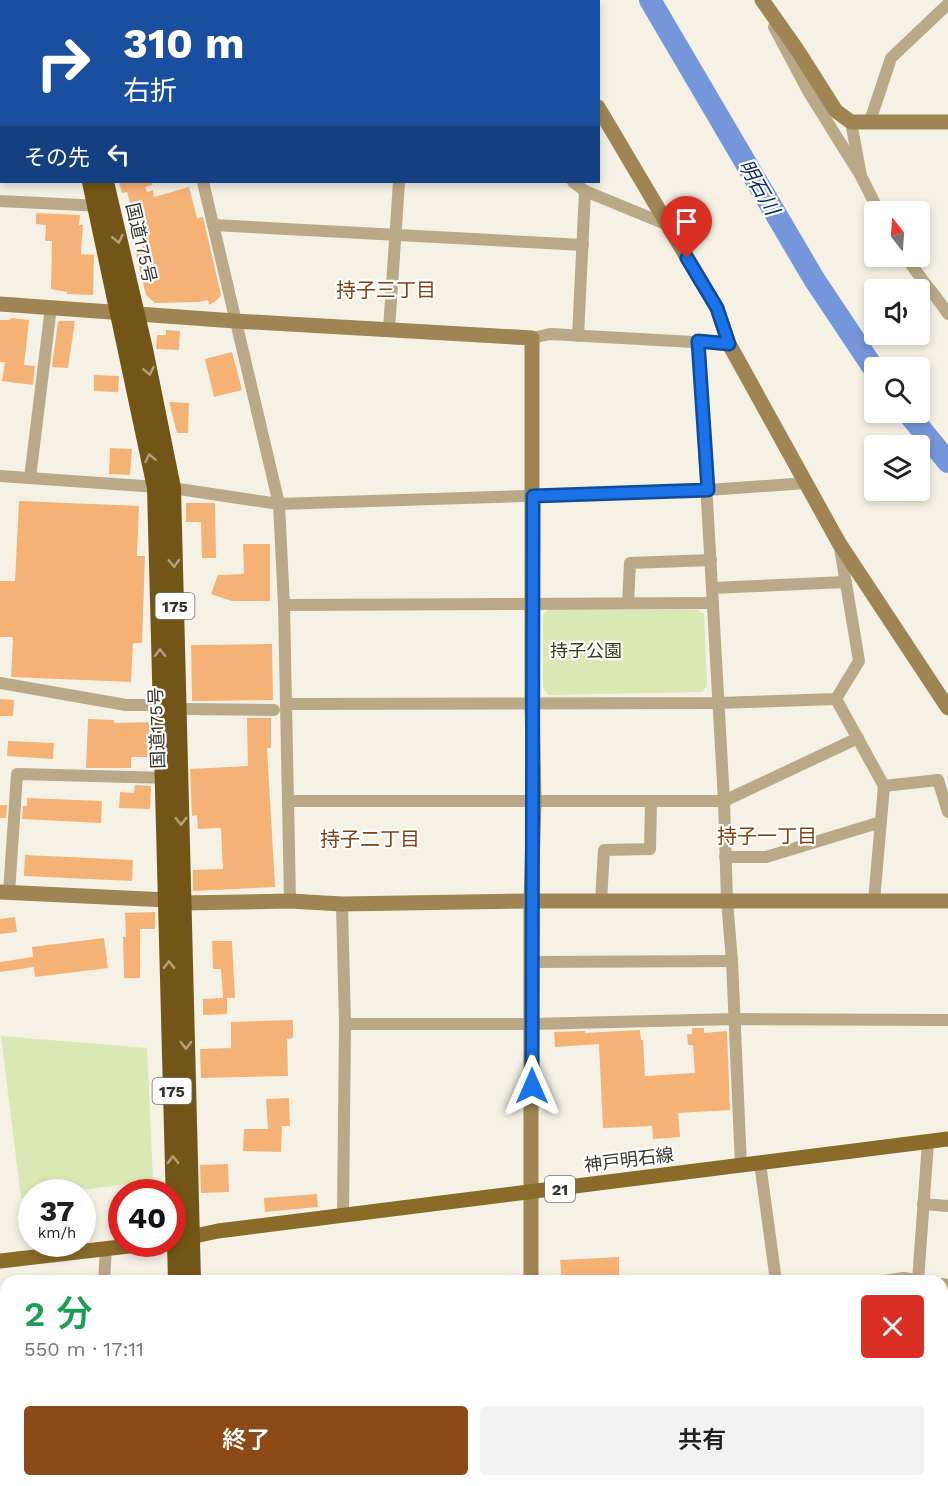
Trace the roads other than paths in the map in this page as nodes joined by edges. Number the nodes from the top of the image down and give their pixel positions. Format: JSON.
{"nodes":[{"id":1,"x":761,"y":0,"type":"edge"},
{"id":2,"x":948,"y":4,"type":"edge"},
{"id":3,"x":600,"y":110,"type":"edge"},
{"id":4,"x":870,"y":121,"type":"junction"},
{"id":5,"x":850,"y":122,"type":"junction"},
{"id":6,"x":948,"y":122,"type":"edge"},
{"id":7,"x":861,"y":176,"type":"junction"},
{"id":8,"x":91,"y":183,"type":"edge"},
{"id":9,"x":105,"y":183,"type":"edge"},
{"id":10,"x":203,"y":183,"type":"edge"},
{"id":11,"x":399,"y":183,"type":"edge"},
{"id":12,"x":574,"y":183,"type":"edge"},
{"id":13,"x":585,"y":191,"type":"junction"},
{"id":14,"x":0,"y":201,"type":"edge"},
{"id":15,"x":874,"y":201,"type":"edge"},
{"id":16,"x":104,"y":206,"type":"junction"},
{"id":17,"x":213,"y":225,"type":"junction"},
{"id":18,"x":668,"y":225,"type":"junction"},
{"id":19,"x":395,"y":234,"type":"junction"},
{"id":20,"x":583,"y":245,"type":"junction"},
{"id":21,"x":912,"y":267,"type":"edge"},
{"id":22,"x":0,"y":304,"type":"edge"},
{"id":23,"x":51,"y":307,"type":"junction"},
{"id":24,"x":128,"y":313,"type":"junction"},
{"id":25,"x":948,"y":314,"type":"edge"},
{"id":26,"x":236,"y":321,"type":"junction"},
{"id":27,"x":389,"y":329,"type":"junction"},
{"id":28,"x":578,"y":336,"type":"junction"},
{"id":29,"x":532,"y":338,"type":"junction"},
{"id":30,"x":698,"y":341,"type":"junction"},
{"id":31,"x":729,"y":344,"type":"junction"},
{"id":32,"x":0,"y":476,"type":"edge"},
{"id":33,"x":30,"y":478,"type":"junction"},
{"id":34,"x":806,"y":483,"type":"junction"},
{"id":35,"x":164,"y":488,"type":"junction"},
{"id":36,"x":708,"y":490,"type":"junction"},
{"id":37,"x":533,"y":496,"type":"junction"},
{"id":38,"x":279,"y":504,"type":"junction"},
{"id":39,"x":839,"y":543,"type":"junction"},
{"id":40,"x":711,"y":560,"type":"junction"},
{"id":41,"x":846,"y":582,"type":"junction"},
{"id":42,"x":712,"y":588,"type":"junction"},
{"id":43,"x":628,"y":603,"type":"junction"},
{"id":44,"x":713,"y":603,"type":"junction"},
{"id":45,"x":532,"y":604,"type":"junction"},
{"id":46,"x":284,"y":605,"type":"junction"},
{"id":47,"x":0,"y":683,"type":"edge"},
{"id":48,"x":836,"y":699,"type":"junction"},
{"id":49,"x":718,"y":703,"type":"junction"},
{"id":50,"x":286,"y":704,"type":"junction"},
{"id":51,"x":532,"y":704,"type":"junction"},
{"id":52,"x":175,"y":707,"type":"junction"},
{"id":53,"x":948,"y":708,"type":"edge"},
{"id":54,"x":274,"y":710,"type":"dead end"},
{"id":55,"x":858,"y":738,"type":"junction"},
{"id":56,"x":172,"y":778,"type":"junction"},
{"id":57,"x":884,"y":786,"type":"junction"},
{"id":58,"x":289,"y":801,"type":"junction"},
{"id":59,"x":534,"y":801,"type":"junction"},
{"id":60,"x":651,"y":801,"type":"junction"},
{"id":61,"x":724,"y":801,"type":"junction"},
{"id":62,"x":948,"y":812,"type":"edge"},
{"id":63,"x":881,"y":822,"type":"junction"},
{"id":64,"x":725,"y":857,"type":"junction"},
{"id":65,"x":5,"y":892,"type":"edge"},
{"id":66,"x":531,"y":900,"type":"junction"},
{"id":67,"x":290,"y":901,"type":"junction"},
{"id":68,"x":601,"y":901,"type":"junction"},
{"id":69,"x":727,"y":901,"type":"junction"},
{"id":70,"x":874,"y":901,"type":"junction"},
{"id":71,"x":948,"y":901,"type":"edge"},
{"id":72,"x":175,"y":902,"type":"junction"},
{"id":73,"x":342,"y":904,"type":"junction"},
{"id":74,"x":732,"y":961,"type":"junction"},
{"id":75,"x":531,"y":962,"type":"junction"},
{"id":76,"x":735,"y":1019,"type":"junction"},
{"id":77,"x":948,"y":1020,"type":"edge"},
{"id":78,"x":345,"y":1024,"type":"junction"},
{"id":79,"x":532,"y":1024,"type":"junction"},
{"id":80,"x":948,"y":1140,"type":"edge"},
{"id":81,"x":928,"y":1142,"type":"junction"},
{"id":82,"x":760,"y":1163,"type":"junction"},
{"id":83,"x":741,"y":1166,"type":"junction"},
{"id":84,"x":179,"y":1179,"type":"edge"},
{"id":85,"x":532,"y":1192,"type":"junction"},
{"id":86,"x":923,"y":1204,"type":"junction"},
{"id":87,"x":948,"y":1206,"type":"edge"},
{"id":88,"x":343,"y":1216,"type":"junction"},
{"id":89,"x":186,"y":1238,"type":"edge"},
{"id":90,"x":106,"y":1248,"type":"joint"},
{"id":91,"x":179,"y":1257,"type":"edge"},
{"id":92,"x":185,"y":1257,"type":"edge"},
{"id":93,"x":0,"y":1261,"type":"edge"},
{"id":94,"x":104,"y":1275,"type":"edge"},
{"id":95,"x":177,"y":1275,"type":"edge"},
{"id":96,"x":190,"y":1275,"type":"edge"},
{"id":97,"x":531,"y":1275,"type":"edge"},
{"id":98,"x":775,"y":1275,"type":"edge"},
{"id":99,"x":918,"y":1275,"type":"edge"}],
"edges":[{"from":1,"to":5,"type":"street"},
{"from":1,"to":7,"type":"street"},
{"from":2,"to":4,"type":"street"},
{"from":3,"to":18,"type":"street"},
{"from":4,"to":5,"type":"street"},
{"from":4,"to":6,"type":"street"},
{"from":5,"to":7,"type":"street"},
{"from":7,"to":15,"type":"street"},
{"from":8,"to":16,"type":"highway","name":"国道175号","number":"175"},
{"from":9,"to":16,"type":"highway","name":"国道175号","number":"175"},
{"from":10,"to":17,"type":"street"},
{"from":11,"to":19,"type":"street"},
{"from":12,"to":13,"type":"street"},
{"from":13,"to":18,"type":"street"},
{"from":13,"to":20,"type":"street"},
{"from":14,"to":16,"type":"street"},
{"from":16,"to":24,"type":"highway","name":"国道175号","number":"175"},
{"from":17,"to":19,"type":"street"},
{"from":17,"to":26,"type":"street"},
{"from":18,"to":31,"type":"street"},
{"from":19,"to":20,"type":"street"},
{"from":19,"to":27,"type":"street"},
{"from":20,"to":28,"type":"street"},
{"from":21,"to":25,"type":"street"},
{"from":22,"to":23,"type":"street"},
{"from":23,"to":24,"type":"street"},
{"from":23,"to":33,"type":"street"},
{"from":24,"to":26,"type":"street"},
{"from":24,"to":35,"type":"highway","name":"国道175号","number":"175"},
{"from":26,"to":27,"type":"street"},
{"from":26,"to":38,"type":"street"},
{"from":27,"to":29,"type":"street"},
{"from":28,"to":29,"type":"street"},
{"from":28,"to":30,"type":"street"},
{"from":29,"to":37,"type":"street"},
{"from":30,"to":31,"type":"street"},
{"from":30,"to":36,"type":"street"},
{"from":31,"to":34,"type":"street"},
{"from":32,"to":33,"type":"street"},
{"from":33,"to":35,"type":"street"},
{"from":34,"to":36,"type":"street"},
{"from":34,"to":39,"type":"street"},
{"from":35,"to":38,"type":"street"},
{"from":35,"to":52,"type":"highway","name":"国道175号","number":"175"},
{"from":36,"to":37,"type":"street"},
{"from":36,"to":40,"type":"street"},
{"from":37,"to":38,"type":"street"},
{"from":37,"to":45,"type":"street"},
{"from":38,"to":46,"type":"street"},
{"from":39,"to":41,"type":"street"},
{"from":39,"to":53,"type":"street"},
{"from":40,"to":42,"type":"street"},
{"from":40,"to":43,"type":"street"},
{"from":41,"to":42,"type":"street"},
{"from":41,"to":48,"type":"street"},
{"from":42,"to":44,"type":"street"},
{"from":43,"to":44,"type":"street"},
{"from":43,"to":45,"type":"street"},
{"from":44,"to":49,"type":"street"},
{"from":45,"to":46,"type":"street"},
{"from":45,"to":51,"type":"street"},
{"from":46,"to":50,"type":"street"},
{"from":47,"to":52,"type":"street"},
{"from":48,"to":49,"type":"street"},
{"from":48,"to":55,"type":"street"},
{"from":49,"to":51,"type":"street"},
{"from":49,"to":61,"type":"street"},
{"from":50,"to":51,"type":"street"},
{"from":50,"to":58,"type":"street"},
{"from":51,"to":59,"type":"street"},
{"from":52,"to":54,"type":"street"},
{"from":52,"to":56,"type":"highway","name":"国道175号","number":"175"},
{"from":55,"to":57,"type":"street"},
{"from":55,"to":61,"type":"street"},
{"from":56,"to":65,"type":"street"},
{"from":56,"to":72,"type":"highway","name":"国道175号","number":"175"},
{"from":57,"to":62,"type":"street"},
{"from":57,"to":63,"type":"street"},
{"from":58,"to":59,"type":"street"},
{"from":58,"to":67,"type":"street"},
{"from":59,"to":60,"type":"street"},
{"from":59,"to":66,"type":"street"},
{"from":60,"to":61,"type":"street"},
{"from":60,"to":68,"type":"street"},
{"from":61,"to":64,"type":"street"},
{"from":63,"to":64,"type":"street"},
{"from":63,"to":70,"type":"street"},
{"from":64,"to":69,"type":"street"},
{"from":65,"to":72,"type":"street"},
{"from":66,"to":68,"type":"street"},
{"from":66,"to":73,"type":"street"},
{"from":66,"to":75,"type":"street"},
{"from":67,"to":72,"type":"street"},
{"from":67,"to":73,"type":"street"},
{"from":68,"to":69,"type":"street"},
{"from":69,"to":70,"type":"street"},
{"from":69,"to":74,"type":"street"},
{"from":70,"to":71,"type":"street"},
{"from":72,"to":84,"type":"highway","name":"国道175号","number":"175"},
{"from":73,"to":78,"type":"street"},
{"from":74,"to":75,"type":"street"},
{"from":74,"to":76,"type":"street"},
{"from":75,"to":79,"type":"street"},
{"from":76,"to":77,"type":"street"},
{"from":76,"to":79,"type":"street"},
{"from":76,"to":83,"type":"street"},
{"from":78,"to":79,"type":"street"},
{"from":78,"to":88,"type":"street"},
{"from":79,"to":85,"type":"street"},
{"from":80,"to":81,"type":"main road","name":"神戸明石線","number":"21"},
{"from":81,"to":82,"type":"main road","name":"神戸明石線","number":"21"},
{"from":81,"to":86,"type":"street"},
{"from":82,"to":83,"type":"main road","name":"神戸明石線","number":"21"},
{"from":82,"to":98,"type":"street"},
{"from":83,"to":85,"type":"main road","name":"神戸明石線","number":"21"},
{"from":85,"to":88,"type":"main road","name":"神戸明石線","number":"21"},
{"from":85,"to":97,"type":"street"},
{"from":86,"to":87,"type":"street"},
{"from":86,"to":99,"type":"street"},
{"from":88,"to":89,"type":"main road","name":"神戸明石線","number":"21"},
{"from":90,"to":93,"type":"main road"},
{"from":90,"to":94,"type":"street"},
{"from":91,"to":95,"type":"highway","name":"国道175号","number":"175"},
{"from":92,"to":96,"type":"highway","name":"国道175号","number":"175"}]}
